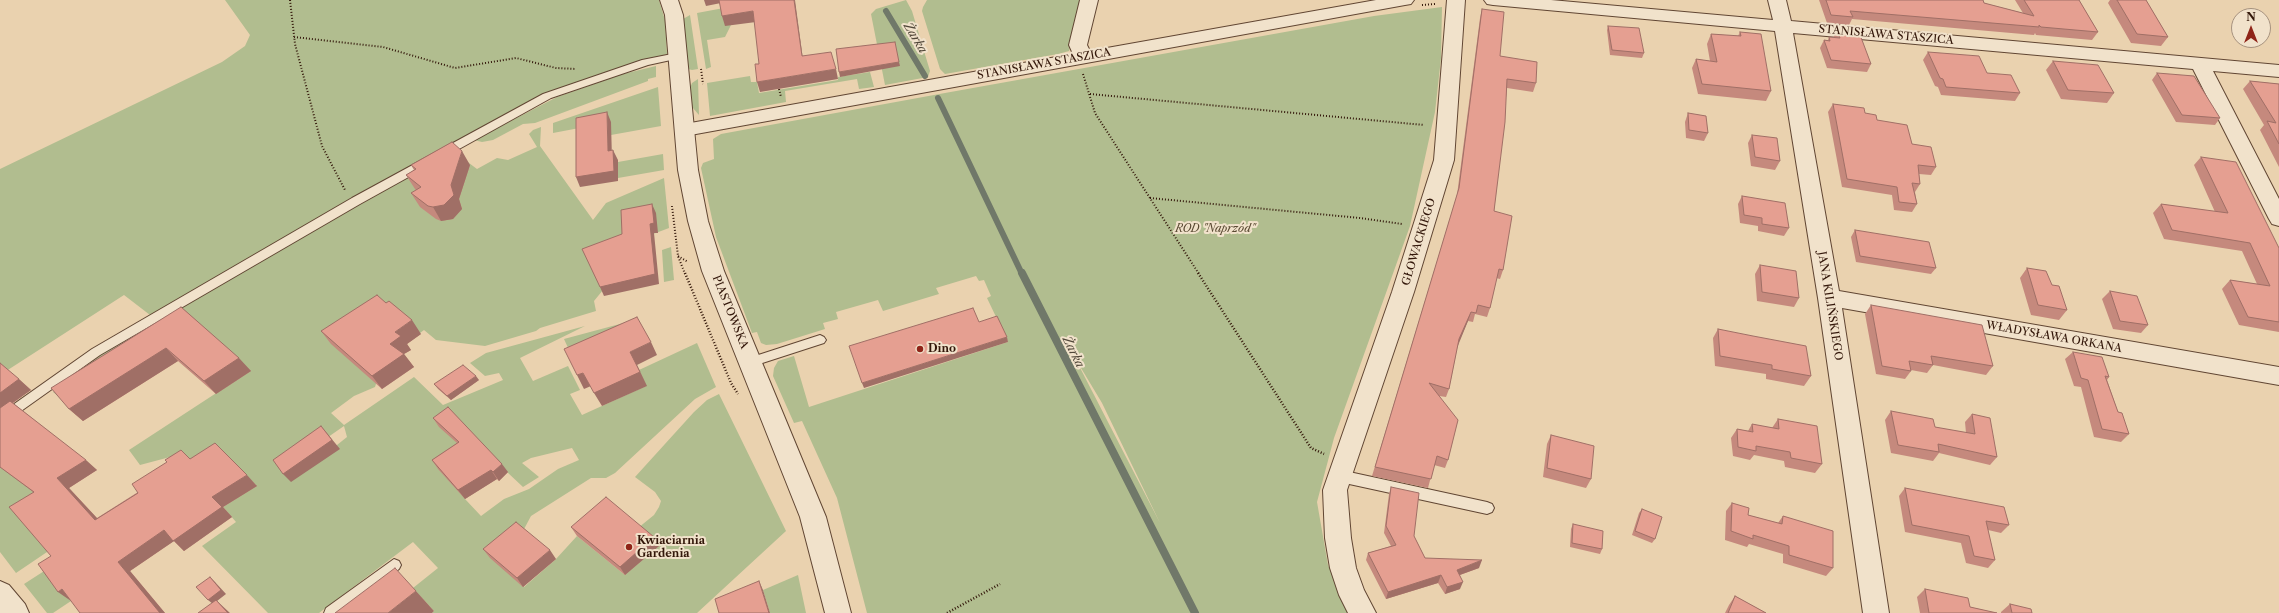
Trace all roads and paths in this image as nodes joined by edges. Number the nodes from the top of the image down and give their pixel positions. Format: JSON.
{"nodes":[{"id":1,"x":290,"y":0,"type":"edge"},
{"id":2,"x":669,"y":0,"type":"edge"},
{"id":3,"x":1089,"y":0,"type":"edge"},
{"id":4,"x":1405,"y":0,"type":"edge"},
{"id":5,"x":1456,"y":0,"type":"edge"},
{"id":6,"x":1493,"y":0,"type":"edge"},
{"id":7,"x":1777,"y":0,"type":"edge"},
{"id":8,"x":1783,"y":26,"type":"junction"},
{"id":9,"x":294,"y":37,"type":"junction"},
{"id":10,"x":677,"y":56,"type":"junction"},
{"id":11,"x":2200,"y":64,"type":"junction"},
{"id":12,"x":1083,"y":65,"type":"junction"},
{"id":13,"x":578,"y":70,"type":"dead end"},
{"id":14,"x":2279,"y":71,"type":"edge"},
{"id":15,"x":1090,"y":94,"type":"junction"},
{"id":16,"x":1424,"y":125,"type":"dead end"},
{"id":17,"x":685,"y":130,"type":"junction"},
{"id":18,"x":1150,"y":198,"type":"junction"},
{"id":19,"x":356,"y":201,"type":"junction"},
{"id":20,"x":2279,"y":219,"type":"edge"},
{"id":21,"x":1406,"y":226,"type":"dead end"},
{"id":22,"x":678,"y":256,"type":"dead end"},
{"id":23,"x":1829,"y":298,"type":"junction"},
{"id":24,"x":820,"y":340,"type":"dead end"},
{"id":25,"x":750,"y":362,"type":"junction"},
{"id":26,"x":2279,"y":376,"type":"edge"},
{"id":27,"x":738,"y":395,"type":"dead end"},
{"id":28,"x":0,"y":421,"type":"edge"},
{"id":29,"x":1342,"y":470,"type":"junction"},
{"id":30,"x":1487,"y":508,"type":"dead end"},
{"id":31,"x":394,"y":565,"type":"dead end"},
{"id":32,"x":1000,"y":584,"type":"dead end"},
{"id":33,"x":0,"y":593,"type":"edge"},
{"id":34,"x":16,"y":613,"type":"edge"},
{"id":35,"x":331,"y":613,"type":"edge"},
{"id":36,"x":838,"y":613,"type":"edge"},
{"id":37,"x":947,"y":613,"type":"edge"},
{"id":38,"x":1363,"y":613,"type":"edge"},
{"id":39,"x":1876,"y":613,"type":"edge"}],
"edges":[{"from":1,"to":9,"type":"path"},
{"from":2,"to":10,"type":"street","name":"PIASTOWSKA"},
{"from":3,"to":12,"type":"street"},
{"from":4,"to":12,"type":"street","name":"STANISŁAWA STASZICA"},
{"from":5,"to":29,"type":"street","name":"GŁOWACKIEGO"},
{"from":6,"to":8,"type":"street","name":"STANISŁAWA STASZICA"},
{"from":7,"to":8,"type":"street","name":"JANA KILIŃSKIEGO"},
{"from":8,"to":11,"type":"street","name":"STANISŁAWA STASZICA"},
{"from":8,"to":23,"type":"street","name":"JANA KILIŃSKIEGO"},
{"from":9,"to":13,"type":"path"},
{"from":9,"to":19,"type":"path"},
{"from":10,"to":17,"type":"street","name":"PIASTOWSKA"},
{"from":10,"to":19,"type":"lane"},
{"from":11,"to":14,"type":"street","name":"STANISŁAWA STASZICA"},
{"from":11,"to":20,"type":"street"},
{"from":12,"to":15,"type":"path"},
{"from":12,"to":17,"type":"street","name":"STANISŁAWA STASZICA"},
{"from":15,"to":16,"type":"path"},
{"from":15,"to":18,"type":"path"},
{"from":17,"to":25,"type":"street","name":"PIASTOWSKA"},
{"from":18,"to":21,"type":"path"},
{"from":18,"to":29,"type":"path"},
{"from":19,"to":28,"type":"lane"},
{"from":22,"to":27,"type":"path"},
{"from":23,"to":26,"type":"street","name":"WŁADYSŁAWA ORKANA"},
{"from":23,"to":39,"type":"street","name":"JANA KILIŃSKIEGO"},
{"from":24,"to":25,"type":"lane"},
{"from":25,"to":36,"type":"street","name":"PIASTOWSKA"},
{"from":29,"to":30,"type":"lane"},
{"from":29,"to":38,"type":"street","name":"GŁOWACKIEGO"},
{"from":31,"to":35,"type":"lane"},
{"from":32,"to":37,"type":"path"},
{"from":33,"to":34,"type":"street"}]}
